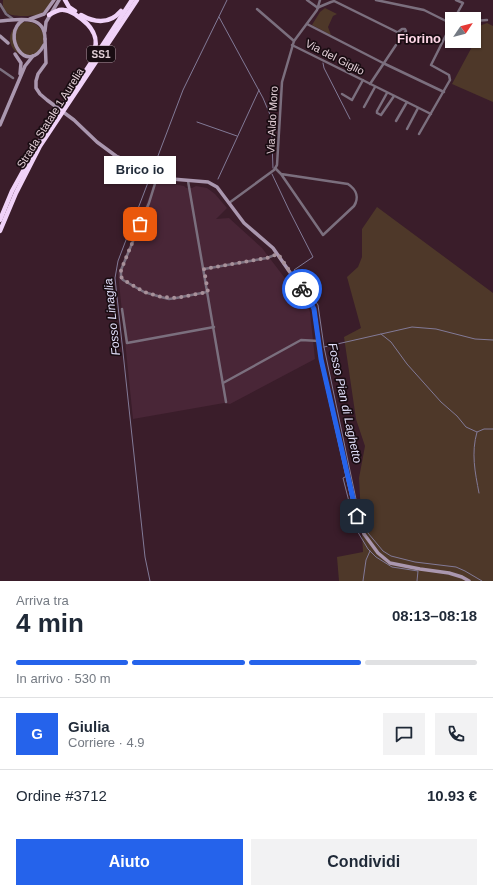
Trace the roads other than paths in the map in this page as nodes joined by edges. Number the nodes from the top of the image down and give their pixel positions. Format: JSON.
{"nodes":[{"id":1,"x":54,"y":0,"type":"edge"},
{"id":2,"x":59,"y":0,"type":"edge"},
{"id":3,"x":65,"y":0,"type":"edge"},
{"id":4,"x":132,"y":0,"type":"edge"},
{"id":5,"x":137,"y":0,"type":"edge"},
{"id":6,"x":307,"y":0,"type":"edge"},
{"id":7,"x":320,"y":0,"type":"edge"},
{"id":8,"x":376,"y":0,"type":"edge"},
{"id":9,"x":456,"y":0,"type":"edge"},
{"id":10,"x":390,"y":1,"type":"edge"},
{"id":11,"x":0,"y":4,"type":"edge"},
{"id":12,"x":318,"y":8,"type":"junction"},
{"id":13,"x":257,"y":9,"type":"dead end"},
{"id":14,"x":125,"y":10,"type":"junction"},
{"id":15,"x":458,"y":12,"type":"edge"},
{"id":16,"x":49,"y":15,"type":"junction"},
{"id":17,"x":29,"y":19,"type":"junction"},
{"id":18,"x":1,"y":20,"type":"edge"},
{"id":19,"x":22,"y":20,"type":"junction"},
{"id":20,"x":445,"y":20,"type":"edge"},
{"id":21,"x":481,"y":20,"type":"edge"},
{"id":22,"x":487,"y":20,"type":"dead end"},
{"id":23,"x":15,"y":21,"type":"junction"},
{"id":24,"x":307,"y":24,"type":"junction"},
{"id":25,"x":12,"y":26,"type":"dead end"},
{"id":26,"x":44,"y":32,"type":"junction"},
{"id":27,"x":398,"y":32,"type":"dead end"},
{"id":28,"x":1,"y":37,"type":"edge"},
{"id":29,"x":445,"y":37,"type":"edge"},
{"id":30,"x":8,"y":38,"type":"dead end"},
{"id":31,"x":46,"y":39,"type":"junction"},
{"id":32,"x":294,"y":41,"type":"junction"},
{"id":33,"x":8,"y":43,"type":"junction"},
{"id":34,"x":292,"y":45,"type":"junction"},
{"id":35,"x":396,"y":45,"type":"dead end"},
{"id":36,"x":13,"y":51,"type":"junction"},
{"id":37,"x":38,"y":53,"type":"junction"},
{"id":38,"x":33,"y":56,"type":"junction"},
{"id":39,"x":46,"y":60,"type":"junction"},
{"id":40,"x":383,"y":63,"type":"junction"},
{"id":41,"x":0,"y":69,"type":"edge"},
{"id":42,"x":86,"y":69,"type":"junction"},
{"id":43,"x":13,"y":78,"type":"dead end"},
{"id":44,"x":363,"y":80,"type":"junction"},
{"id":45,"x":18,"y":81,"type":"junction"},
{"id":46,"x":370,"y":84,"type":"junction"},
{"id":47,"x":375,"y":87,"type":"junction"},
{"id":48,"x":444,"y":92,"type":"junction"},
{"id":49,"x":387,"y":93,"type":"junction"},
{"id":50,"x":342,"y":94,"type":"dead end"},
{"id":51,"x":394,"y":96,"type":"junction"},
{"id":52,"x":407,"y":102,"type":"junction"},
{"id":53,"x":364,"y":107,"type":"dead end"},
{"id":54,"x":64,"y":108,"type":"junction"},
{"id":55,"x":418,"y":108,"type":"junction"},
{"id":56,"x":431,"y":114,"type":"junction"},
{"id":57,"x":58,"y":117,"type":"junction"},
{"id":58,"x":396,"y":121,"type":"dead end"},
{"id":59,"x":0,"y":125,"type":"edge"},
{"id":60,"x":407,"y":129,"type":"dead end"},
{"id":61,"x":419,"y":134,"type":"dead end"},
{"id":62,"x":276,"y":169,"type":"junction"},
{"id":63,"x":157,"y":174,"type":"junction"},
{"id":64,"x":281,"y":174,"type":"junction"},
{"id":65,"x":188,"y":181,"type":"junction"},
{"id":66,"x":229,"y":203,"type":"junction"},
{"id":67,"x":0,"y":220,"type":"edge"},
{"id":68,"x":0,"y":231,"type":"edge"},
{"id":69,"x":278,"y":254,"type":"junction"},
{"id":70,"x":204,"y":269,"type":"junction"},
{"id":71,"x":208,"y":292,"type":"junction"},
{"id":72,"x":122,"y":309,"type":"dead end"},
{"id":73,"x":214,"y":327,"type":"junction"},
{"id":74,"x":318,"y":341,"type":"junction"},
{"id":75,"x":223,"y":383,"type":"junction"},
{"id":76,"x":226,"y":402,"type":"dead end"},
{"id":77,"x":469,"y":581,"type":"edge"}],
"edges":[{"from":1,"to":17,"type":"street"},
{"from":2,"to":16,"type":"street"},
{"from":3,"to":14,"type":"highway"},
{"from":4,"to":14,"type":"highway","name":"Strada Statale 1 Aurelia","number":"SS1"},
{"from":5,"to":54,"type":"highway","name":"Strada Statale 1 Aurelia","number":"SS1"},
{"from":6,"to":12,"type":"street"},
{"from":7,"to":12,"type":"street","name":"Via Aldo Moro"},
{"from":8,"to":10,"type":"street"},
{"from":9,"to":15,"type":"street"},
{"from":10,"to":20,"type":"street"},
{"from":11,"to":23,"type":"street"},
{"from":12,"to":24,"type":"street","name":"Via Aldo Moro"},
{"from":12,"to":27,"type":"street"},
{"from":13,"to":32,"type":"street"},
{"from":14,"to":42,"type":"highway","name":"Strada Statale 1 Aurelia","number":"SS1"},
{"from":16,"to":26,"type":"street"},
{"from":16,"to":42,"type":"highway"},
{"from":17,"to":19,"type":"street"},
{"from":17,"to":26,"type":"street"},
{"from":18,"to":23,"type":"street"},
{"from":19,"to":23,"type":"street"},
{"from":19,"to":25,"type":"street"},
{"from":21,"to":22,"type":"street"},
{"from":24,"to":32,"type":"street","name":"Via Aldo Moro"},
{"from":24,"to":40,"type":"street"},
{"from":26,"to":31,"type":"street"},
{"from":28,"to":33,"type":"street"},
{"from":29,"to":48,"type":"street"},
{"from":30,"to":33,"type":"street"},
{"from":31,"to":37,"type":"street"},
{"from":31,"to":39,"type":"street"},
{"from":32,"to":34,"type":"street","name":"Via Aldo Moro"},
{"from":33,"to":36,"type":"street"},
{"from":34,"to":44,"type":"street","name":"Via del Giglio"},
{"from":34,"to":62,"type":"street","name":"Via Aldo Moro"},
{"from":35,"to":40,"type":"street"},
{"from":36,"to":38,"type":"street"},
{"from":36,"to":45,"type":"street"},
{"from":37,"to":38,"type":"street"},
{"from":37,"to":39,"type":"street"},
{"from":38,"to":45,"type":"street"},
{"from":39,"to":63,"type":"street"},
{"from":40,"to":46,"type":"street"},
{"from":40,"to":48,"type":"street"},
{"from":41,"to":43,"type":"street"},
{"from":42,"to":54,"type":"highway","name":"Strada Statale 1 Aurelia","number":"SS1"},
{"from":44,"to":46,"type":"street","name":"Via del Giglio"},
{"from":44,"to":50,"type":"street"},
{"from":45,"to":59,"type":"street"},
{"from":46,"to":47,"type":"street","name":"Via del Giglio"},
{"from":47,"to":49,"type":"street","name":"Via del Giglio"},
{"from":47,"to":53,"type":"street"},
{"from":48,"to":56,"type":"street"},
{"from":49,"to":51,"type":"street","name":"Via del Giglio"},
{"from":49,"to":51,"type":"street"},
{"from":51,"to":52,"type":"street","name":"Via del Giglio"},
{"from":52,"to":55,"type":"street","name":"Via del Giglio"},
{"from":52,"to":58,"type":"street"},
{"from":54,"to":57,"type":"highway","name":"Strada Statale 1 Aurelia","number":"SS1"},
{"from":55,"to":56,"type":"street","name":"Via del Giglio"},
{"from":55,"to":60,"type":"street"},
{"from":56,"to":61,"type":"street"},
{"from":57,"to":67,"type":"highway","name":"Strada Statale 1 Aurelia","number":"SS1"},
{"from":57,"to":68,"type":"highway","name":"Strada Statale 1 Aurelia","number":"SS1"},
{"from":62,"to":64,"type":"street"},
{"from":62,"to":66,"type":"street","name":"Via Aldo Moro"},
{"from":63,"to":65,"type":"street"},
{"from":63,"to":71,"type":"street"},
{"from":64,"to":64,"type":"street"},
{"from":65,"to":66,"type":"street"},
{"from":65,"to":70,"type":"street"},
{"from":66,"to":69,"type":"street"},
{"from":69,"to":70,"type":"street"},
{"from":69,"to":74,"type":"street"},
{"from":70,"to":71,"type":"street"},
{"from":71,"to":73,"type":"street"},
{"from":72,"to":73,"type":"street"},
{"from":73,"to":75,"type":"street"},
{"from":74,"to":75,"type":"street"},
{"from":74,"to":77,"type":"street"},
{"from":75,"to":76,"type":"street"}]}
